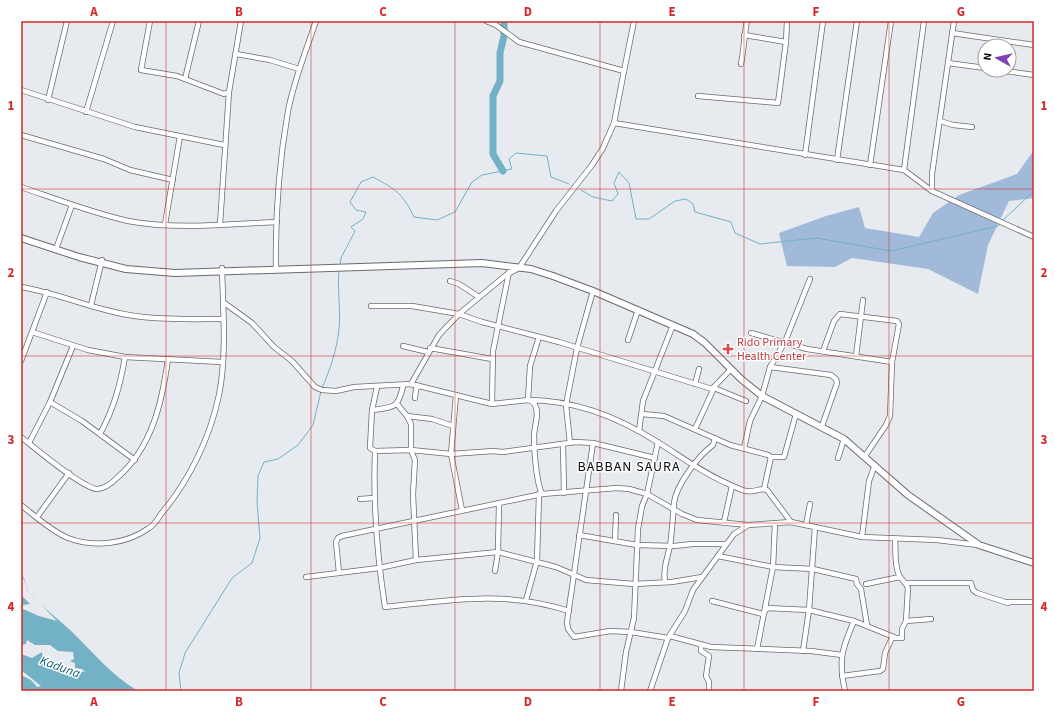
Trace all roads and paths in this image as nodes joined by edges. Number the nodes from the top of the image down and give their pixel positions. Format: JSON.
{"nodes":[{"id":1,"x":67,"y":21,"type":"edge"},
{"id":2,"x":113,"y":21,"type":"edge"},
{"id":3,"x":150,"y":21,"type":"edge"},
{"id":4,"x":199,"y":21,"type":"edge"},
{"id":5,"x":241,"y":21,"type":"edge"},
{"id":6,"x":316,"y":21,"type":"edge"},
{"id":7,"x":486,"y":21,"type":"edge"},
{"id":8,"x":634,"y":21,"type":"edge"},
{"id":9,"x":747,"y":21,"type":"edge"},
{"id":10,"x":787,"y":21,"type":"edge"},
{"id":11,"x":823,"y":21,"type":"edge"},
{"id":12,"x":857,"y":21,"type":"edge"},
{"id":13,"x":891,"y":21,"type":"edge"},
{"id":14,"x":924,"y":21,"type":"edge"},
{"id":15,"x":954,"y":21,"type":"edge"},
{"id":16,"x":952,"y":33,"type":"junction"},
{"id":17,"x":744,"y":35,"type":"junction"},
{"id":18,"x":786,"y":42,"type":"junction"},
{"id":19,"x":1034,"y":45,"type":"edge"},
{"id":20,"x":236,"y":54,"type":"junction"},
{"id":21,"x":948,"y":63,"type":"junction"},
{"id":22,"x":741,"y":64,"type":"dead end"},
{"id":23,"x":977,"y":67,"type":"edge"},
{"id":24,"x":299,"y":69,"type":"junction"},
{"id":25,"x":624,"y":70,"type":"junction"},
{"id":26,"x":1017,"y":73,"type":"edge"},
{"id":27,"x":1034,"y":75,"type":"edge"},
{"id":28,"x":185,"y":79,"type":"junction"},
{"id":29,"x":21,"y":90,"type":"edge"},
{"id":30,"x":229,"y":92,"type":"junction"},
{"id":31,"x":698,"y":96,"type":"dead end"},
{"id":32,"x":48,"y":100,"type":"junction"},
{"id":33,"x":86,"y":112,"type":"junction"},
{"id":34,"x":940,"y":121,"type":"junction"},
{"id":35,"x":614,"y":123,"type":"junction"},
{"id":36,"x":972,"y":127,"type":"dead end"},
{"id":37,"x":21,"y":135,"type":"edge"},
{"id":38,"x":180,"y":136,"type":"junction"},
{"id":39,"x":224,"y":145,"type":"junction"},
{"id":40,"x":805,"y":155,"type":"junction"},
{"id":41,"x":837,"y":160,"type":"junction"},
{"id":42,"x":870,"y":165,"type":"junction"},
{"id":43,"x":904,"y":170,"type":"junction"},
{"id":44,"x":173,"y":180,"type":"junction"},
{"id":45,"x":21,"y":187,"type":"edge"},
{"id":46,"x":932,"y":190,"type":"junction"},
{"id":47,"x":72,"y":205,"type":"junction"},
{"id":48,"x":277,"y":222,"type":"junction"},
{"id":49,"x":165,"y":224,"type":"junction"},
{"id":50,"x":220,"y":224,"type":"junction"},
{"id":51,"x":21,"y":235,"type":"edge"},
{"id":52,"x":1034,"y":237,"type":"edge"},
{"id":53,"x":21,"y":238,"type":"edge"},
{"id":54,"x":56,"y":248,"type":"junction"},
{"id":55,"x":102,"y":262,"type":"junction"},
{"id":56,"x":276,"y":268,"type":"junction"},
{"id":57,"x":519,"y":268,"type":"junction"},
{"id":58,"x":222,"y":269,"type":"junction"},
{"id":59,"x":509,"y":272,"type":"junction"},
{"id":60,"x":810,"y":279,"type":"dead end"},
{"id":61,"x":450,"y":281,"type":"dead end"},
{"id":62,"x":21,"y":287,"type":"edge"},
{"id":63,"x":593,"y":291,"type":"junction"},
{"id":64,"x":47,"y":292,"type":"junction"},
{"id":65,"x":479,"y":297,"type":"junction"},
{"id":66,"x":863,"y":300,"type":"dead end"},
{"id":67,"x":223,"y":302,"type":"junction"},
{"id":68,"x":91,"y":305,"type":"junction"},
{"id":69,"x":372,"y":306,"type":"dead end"},
{"id":70,"x":638,"y":310,"type":"junction"},
{"id":71,"x":459,"y":314,"type":"junction"},
{"id":72,"x":861,"y":316,"type":"junction"},
{"id":73,"x":223,"y":319,"type":"junction"},
{"id":74,"x":673,"y":325,"type":"junction"},
{"id":75,"x":497,"y":326,"type":"junction"},
{"id":76,"x":32,"y":332,"type":"junction"},
{"id":77,"x":751,"y":333,"type":"dead end"},
{"id":78,"x":539,"y":337,"type":"junction"},
{"id":79,"x":628,"y":340,"type":"dead end"},
{"id":80,"x":785,"y":342,"type":"junction"},
{"id":81,"x":73,"y":346,"type":"junction"},
{"id":82,"x":403,"y":346,"type":"dead end"},
{"id":83,"x":577,"y":348,"type":"junction"},
{"id":84,"x":429,"y":350,"type":"junction"},
{"id":85,"x":823,"y":351,"type":"junction"},
{"id":86,"x":856,"y":356,"type":"junction"},
{"id":87,"x":125,"y":357,"type":"junction"},
{"id":88,"x":168,"y":359,"type":"junction"},
{"id":89,"x":492,"y":359,"type":"junction"},
{"id":90,"x":21,"y":361,"type":"edge"},
{"id":91,"x":222,"y":362,"type":"junction"},
{"id":92,"x":892,"y":362,"type":"junction"},
{"id":93,"x":770,"y":367,"type":"junction"},
{"id":94,"x":699,"y":369,"type":"dead end"},
{"id":95,"x":731,"y":369,"type":"junction"},
{"id":96,"x":654,"y":372,"type":"junction"},
{"id":97,"x":411,"y":384,"type":"junction"},
{"id":98,"x":695,"y":384,"type":"junction"},
{"id":99,"x":403,"y":386,"type":"junction"},
{"id":100,"x":419,"y":386,"type":"junction"},
{"id":101,"x":377,"y":387,"type":"junction"},
{"id":102,"x":714,"y":388,"type":"junction"},
{"id":103,"x":456,"y":394,"type":"junction"},
{"id":104,"x":762,"y":396,"type":"junction"},
{"id":105,"x":415,"y":398,"type":"dead end"},
{"id":106,"x":528,"y":400,"type":"junction"},
{"id":107,"x":746,"y":401,"type":"dead end"},
{"id":108,"x":50,"y":402,"type":"junction"},
{"id":109,"x":397,"y":404,"type":"junction"},
{"id":110,"x":492,"y":404,"type":"junction"},
{"id":111,"x":566,"y":405,"type":"junction"},
{"id":112,"x":372,"y":410,"type":"junction"},
{"id":113,"x":642,"y":414,"type":"junction"},
{"id":114,"x":796,"y":414,"type":"junction"},
{"id":115,"x":408,"y":416,"type":"junction"},
{"id":116,"x":453,"y":426,"type":"junction"},
{"id":117,"x":822,"y":426,"type":"junction"},
{"id":118,"x":695,"y":429,"type":"junction"},
{"id":119,"x":639,"y":431,"type":"junction"},
{"id":120,"x":100,"y":434,"type":"junction"},
{"id":121,"x":21,"y":437,"type":"edge"},
{"id":122,"x":714,"y":438,"type":"junction"},
{"id":123,"x":844,"y":439,"type":"junction"},
{"id":124,"x":658,"y":442,"type":"junction"},
{"id":125,"x":29,"y":443,"type":"junction"},
{"id":126,"x":570,"y":443,"type":"junction"},
{"id":127,"x":593,"y":443,"type":"junction"},
{"id":128,"x":562,"y":444,"type":"junction"},
{"id":129,"x":534,"y":447,"type":"junction"},
{"id":130,"x":744,"y":448,"type":"junction"},
{"id":131,"x":411,"y":450,"type":"junction"},
{"id":132,"x":375,"y":452,"type":"junction"},
{"id":133,"x":451,"y":454,"type":"junction"},
{"id":134,"x":865,"y":456,"type":"junction"},
{"id":135,"x":771,"y":457,"type":"junction"},
{"id":136,"x":654,"y":458,"type":"junction"},
{"id":137,"x":838,"y":458,"type":"dead end"},
{"id":138,"x":135,"y":460,"type":"junction"},
{"id":139,"x":694,"y":465,"type":"junction"},
{"id":140,"x":875,"y":465,"type":"junction"},
{"id":141,"x":69,"y":473,"type":"junction"},
{"id":142,"x":732,"y":486,"type":"junction"},
{"id":143,"x":764,"y":489,"type":"junction"},
{"id":144,"x":587,"y":491,"type":"junction"},
{"id":145,"x":564,"y":493,"type":"junction"},
{"id":146,"x":541,"y":494,"type":"junction"},
{"id":147,"x":647,"y":494,"type":"junction"},
{"id":148,"x":374,"y":498,"type":"junction"},
{"id":149,"x":360,"y":499,"type":"dead end"},
{"id":150,"x":500,"y":503,"type":"junction"},
{"id":151,"x":810,"y":504,"type":"dead end"},
{"id":152,"x":21,"y":505,"type":"edge"},
{"id":153,"x":462,"y":510,"type":"junction"},
{"id":154,"x":675,"y":510,"type":"junction"},
{"id":155,"x":616,"y":516,"type":"dead end"},
{"id":156,"x":37,"y":517,"type":"junction"},
{"id":157,"x":414,"y":520,"type":"junction"},
{"id":158,"x":724,"y":522,"type":"junction"},
{"id":159,"x":791,"y":522,"type":"junction"},
{"id":160,"x":775,"y":523,"type":"junction"},
{"id":161,"x":806,"y":525,"type":"junction"},
{"id":162,"x":740,"y":526,"type":"junction"},
{"id":163,"x":816,"y":526,"type":"junction"},
{"id":164,"x":376,"y":528,"type":"junction"},
{"id":165,"x":579,"y":535,"type":"junction"},
{"id":166,"x":862,"y":537,"type":"junction"},
{"id":167,"x":895,"y":539,"type":"junction"},
{"id":168,"x":615,"y":541,"type":"junction"},
{"id":169,"x":726,"y":544,"type":"junction"},
{"id":170,"x":637,"y":545,"type":"junction"},
{"id":171,"x":979,"y":545,"type":"junction"},
{"id":172,"x":670,"y":546,"type":"junction"},
{"id":173,"x":498,"y":552,"type":"junction"},
{"id":174,"x":718,"y":556,"type":"junction"},
{"id":175,"x":416,"y":560,"type":"junction"},
{"id":176,"x":537,"y":561,"type":"junction"},
{"id":177,"x":1034,"y":563,"type":"edge"},
{"id":178,"x":772,"y":567,"type":"junction"},
{"id":179,"x":379,"y":568,"type":"junction"},
{"id":180,"x":813,"y":569,"type":"junction"},
{"id":181,"x":494,"y":571,"type":"dead end"},
{"id":182,"x":339,"y":573,"type":"junction"},
{"id":183,"x":574,"y":576,"type":"junction"},
{"id":184,"x":306,"y":577,"type":"dead end"},
{"id":185,"x":702,"y":577,"type":"junction"},
{"id":186,"x":900,"y":577,"type":"junction"},
{"id":187,"x":666,"y":582,"type":"junction"},
{"id":188,"x":907,"y":583,"type":"junction"},
{"id":189,"x":634,"y":584,"type":"junction"},
{"id":190,"x":866,"y":584,"type":"dead end"},
{"id":191,"x":526,"y":600,"type":"junction"},
{"id":192,"x":712,"y":601,"type":"dead end"},
{"id":193,"x":1034,"y":602,"type":"edge"},
{"id":194,"x":569,"y":610,"type":"junction"},
{"id":195,"x":809,"y":610,"type":"junction"},
{"id":196,"x":763,"y":614,"type":"junction"},
{"id":197,"x":931,"y":619,"type":"dead end"},
{"id":198,"x":906,"y":620,"type":"junction"},
{"id":199,"x":854,"y":621,"type":"junction"},
{"id":200,"x":867,"y":626,"type":"junction"},
{"id":201,"x":631,"y":632,"type":"junction"},
{"id":202,"x":669,"y":637,"type":"junction"},
{"id":203,"x":902,"y":638,"type":"junction"},
{"id":204,"x":701,"y":644,"type":"junction"},
{"id":205,"x":756,"y":649,"type":"junction"},
{"id":206,"x":803,"y":651,"type":"junction"},
{"id":207,"x":842,"y":655,"type":"junction"},
{"id":208,"x":842,"y":676,"type":"junction"},
{"id":209,"x":621,"y":691,"type":"edge"},
{"id":210,"x":650,"y":691,"type":"edge"},
{"id":211,"x":709,"y":691,"type":"edge"},
{"id":212,"x":845,"y":691,"type":"edge"}],
"edges":[{"from":1,"to":32,"type":"street"},
{"from":2,"to":33,"type":"street"},
{"from":3,"to":28,"type":"street"},
{"from":4,"to":28,"type":"street"},
{"from":5,"to":20,"type":"street"},
{"from":6,"to":24,"type":"street"},
{"from":7,"to":25,"type":"street"},
{"from":8,"to":25,"type":"street"},
{"from":9,"to":17,"type":"street"},
{"from":10,"to":18,"type":"street"},
{"from":11,"to":40,"type":"street"},
{"from":12,"to":41,"type":"street"},
{"from":13,"to":42,"type":"street"},
{"from":14,"to":43,"type":"street"},
{"from":15,"to":16,"type":"street"},
{"from":16,"to":19,"type":"street"},
{"from":16,"to":21,"type":"street"},
{"from":17,"to":18,"type":"street"},
{"from":17,"to":22,"type":"street"},
{"from":18,"to":31,"type":"street"},
{"from":20,"to":24,"type":"street"},
{"from":20,"to":30,"type":"street"},
{"from":21,"to":23,"type":"street"},
{"from":21,"to":34,"type":"street"},
{"from":24,"to":48,"type":"street"},
{"from":25,"to":35,"type":"street"},
{"from":26,"to":27,"type":"street"},
{"from":28,"to":30,"type":"street"},
{"from":29,"to":32,"type":"street"},
{"from":30,"to":39,"type":"street"},
{"from":32,"to":33,"type":"street"},
{"from":33,"to":38,"type":"street"},
{"from":34,"to":36,"type":"street"},
{"from":34,"to":46,"type":"street"},
{"from":35,"to":40,"type":"street"},
{"from":35,"to":57,"type":"street"},
{"from":37,"to":44,"type":"street"},
{"from":38,"to":39,"type":"street"},
{"from":38,"to":44,"type":"street"},
{"from":39,"to":50,"type":"street"},
{"from":40,"to":41,"type":"street"},
{"from":41,"to":42,"type":"street"},
{"from":42,"to":43,"type":"street"},
{"from":43,"to":46,"type":"street"},
{"from":44,"to":49,"type":"street"},
{"from":45,"to":47,"type":"street"},
{"from":46,"to":52,"type":"street"},
{"from":47,"to":49,"type":"street"},
{"from":47,"to":54,"type":"street"},
{"from":48,"to":50,"type":"street"},
{"from":48,"to":56,"type":"street"},
{"from":49,"to":50,"type":"street"},
{"from":51,"to":54,"type":"main road"},
{"from":53,"to":54,"type":"main road"},
{"from":54,"to":55,"type":"main road"},
{"from":55,"to":58,"type":"main road"},
{"from":55,"to":68,"type":"street"},
{"from":56,"to":57,"type":"main road"},
{"from":56,"to":58,"type":"main road"},
{"from":57,"to":59,"type":"street"},
{"from":57,"to":63,"type":"main road"},
{"from":58,"to":67,"type":"street"},
{"from":59,"to":65,"type":"street"},
{"from":59,"to":75,"type":"street"},
{"from":60,"to":80,"type":"street"},
{"from":61,"to":65,"type":"street"},
{"from":62,"to":64,"type":"street"},
{"from":63,"to":70,"type":"main road"},
{"from":63,"to":83,"type":"street"},
{"from":64,"to":68,"type":"street"},
{"from":64,"to":76,"type":"street"},
{"from":65,"to":71,"type":"street"},
{"from":66,"to":72,"type":"street"},
{"from":67,"to":73,"type":"street"},
{"from":67,"to":101,"type":"street"},
{"from":68,"to":73,"type":"street"},
{"from":69,"to":71,"type":"street"},
{"from":70,"to":74,"type":"main road"},
{"from":70,"to":79,"type":"street"},
{"from":71,"to":75,"type":"street"},
{"from":71,"to":84,"type":"street"},
{"from":72,"to":85,"type":"street"},
{"from":72,"to":86,"type":"street"},
{"from":72,"to":92,"type":"street"},
{"from":73,"to":91,"type":"street"},
{"from":74,"to":95,"type":"main road"},
{"from":74,"to":96,"type":"street"},
{"from":75,"to":78,"type":"street"},
{"from":75,"to":89,"type":"street"},
{"from":76,"to":81,"type":"street"},
{"from":76,"to":90,"type":"street"},
{"from":77,"to":80,"type":"street"},
{"from":78,"to":83,"type":"street"},
{"from":78,"to":106,"type":"street"},
{"from":80,"to":85,"type":"street"},
{"from":80,"to":93,"type":"street"},
{"from":81,"to":87,"type":"street"},
{"from":81,"to":108,"type":"street"},
{"from":82,"to":84,"type":"street"},
{"from":83,"to":96,"type":"street"},
{"from":83,"to":111,"type":"street"},
{"from":84,"to":89,"type":"street"},
{"from":84,"to":97,"type":"street"},
{"from":85,"to":86,"type":"street"},
{"from":86,"to":92,"type":"street"},
{"from":87,"to":88,"type":"street"},
{"from":87,"to":120,"type":"street"},
{"from":88,"to":91,"type":"street"},
{"from":88,"to":138,"type":"street"},
{"from":89,"to":110,"type":"street"},
{"from":91,"to":156,"type":"street"},
{"from":92,"to":134,"type":"street"},
{"from":93,"to":104,"type":"street"},
{"from":93,"to":117,"type":"street"},
{"from":94,"to":98,"type":"street"},
{"from":95,"to":102,"type":"street"},
{"from":95,"to":104,"type":"main road"},
{"from":96,"to":98,"type":"street"},
{"from":96,"to":113,"type":"street"},
{"from":97,"to":99,"type":"street"},
{"from":97,"to":100,"type":"street"},
{"from":98,"to":102,"type":"street"},
{"from":99,"to":101,"type":"street"},
{"from":99,"to":109,"type":"street"},
{"from":100,"to":103,"type":"street"},
{"from":100,"to":105,"type":"street"},
{"from":101,"to":112,"type":"street"},
{"from":102,"to":107,"type":"street"},
{"from":102,"to":118,"type":"street"},
{"from":103,"to":110,"type":"street"},
{"from":103,"to":116,"type":"street"},
{"from":104,"to":114,"type":"main road"},
{"from":104,"to":130,"type":"street"},
{"from":106,"to":110,"type":"street"},
{"from":106,"to":111,"type":"street"},
{"from":106,"to":129,"type":"street"},
{"from":108,"to":120,"type":"street"},
{"from":108,"to":125,"type":"street"},
{"from":109,"to":112,"type":"street"},
{"from":109,"to":115,"type":"street"},
{"from":111,"to":119,"type":"street"},
{"from":111,"to":126,"type":"street"},
{"from":112,"to":132,"type":"street"},
{"from":113,"to":118,"type":"street"},
{"from":113,"to":119,"type":"street"},
{"from":114,"to":117,"type":"main road"},
{"from":114,"to":135,"type":"street"},
{"from":115,"to":116,"type":"street"},
{"from":115,"to":131,"type":"street"},
{"from":116,"to":133,"type":"street"},
{"from":117,"to":123,"type":"main road"},
{"from":118,"to":122,"type":"street"},
{"from":119,"to":124,"type":"street"},
{"from":120,"to":138,"type":"street"},
{"from":121,"to":125,"type":"street"},
{"from":122,"to":130,"type":"street"},
{"from":122,"to":139,"type":"street"},
{"from":123,"to":134,"type":"main road"},
{"from":123,"to":137,"type":"street"},
{"from":124,"to":136,"type":"street"},
{"from":124,"to":139,"type":"street"},
{"from":125,"to":141,"type":"street"},
{"from":126,"to":127,"type":"street"},
{"from":126,"to":128,"type":"street"},
{"from":127,"to":136,"type":"street"},
{"from":127,"to":144,"type":"street"},
{"from":128,"to":129,"type":"street"},
{"from":128,"to":145,"type":"street"},
{"from":129,"to":133,"type":"street"},
{"from":129,"to":146,"type":"street"},
{"from":130,"to":135,"type":"street"},
{"from":131,"to":132,"type":"street"},
{"from":131,"to":133,"type":"street"},
{"from":131,"to":157,"type":"street"},
{"from":132,"to":148,"type":"street"},
{"from":133,"to":153,"type":"street"},
{"from":134,"to":140,"type":"main road"},
{"from":135,"to":143,"type":"street"},
{"from":136,"to":147,"type":"street"},
{"from":138,"to":141,"type":"street"},
{"from":139,"to":142,"type":"street"},
{"from":139,"to":154,"type":"street"},
{"from":140,"to":166,"type":"street"},
{"from":140,"to":171,"type":"main road"},
{"from":141,"to":156,"type":"street"},
{"from":142,"to":143,"type":"street"},
{"from":142,"to":158,"type":"street"},
{"from":143,"to":159,"type":"street"},
{"from":144,"to":145,"type":"street"},
{"from":144,"to":147,"type":"street"},
{"from":144,"to":165,"type":"street"},
{"from":145,"to":146,"type":"street"},
{"from":146,"to":150,"type":"street"},
{"from":146,"to":176,"type":"street"},
{"from":147,"to":154,"type":"street"},
{"from":147,"to":170,"type":"street"},
{"from":148,"to":149,"type":"street"},
{"from":148,"to":164,"type":"street"},
{"from":150,"to":153,"type":"street"},
{"from":150,"to":173,"type":"street"},
{"from":151,"to":161,"type":"street"},
{"from":152,"to":156,"type":"street"},
{"from":153,"to":157,"type":"street"},
{"from":154,"to":158,"type":"street"},
{"from":154,"to":172,"type":"street"},
{"from":155,"to":168,"type":"street"},
{"from":157,"to":164,"type":"street"},
{"from":157,"to":175,"type":"street"},
{"from":158,"to":162,"type":"street"},
{"from":159,"to":160,"type":"street"},
{"from":159,"to":161,"type":"street"},
{"from":160,"to":162,"type":"street"},
{"from":160,"to":178,"type":"street"},
{"from":161,"to":163,"type":"street"},
{"from":162,"to":169,"type":"street"},
{"from":163,"to":166,"type":"street"},
{"from":163,"to":180,"type":"street"},
{"from":164,"to":179,"type":"street"},
{"from":164,"to":182,"type":"street"},
{"from":165,"to":168,"type":"street"},
{"from":165,"to":183,"type":"street"},
{"from":166,"to":167,"type":"street"},
{"from":167,"to":171,"type":"street"},
{"from":167,"to":186,"type":"street"},
{"from":168,"to":170,"type":"street"},
{"from":169,"to":172,"type":"street"},
{"from":169,"to":174,"type":"street"},
{"from":170,"to":172,"type":"street"},
{"from":170,"to":189,"type":"street"},
{"from":171,"to":177,"type":"main road"},
{"from":172,"to":187,"type":"street"},
{"from":173,"to":175,"type":"street"},
{"from":173,"to":176,"type":"street"},
{"from":173,"to":181,"type":"street"},
{"from":174,"to":178,"type":"street"},
{"from":174,"to":185,"type":"street"},
{"from":175,"to":179,"type":"street"},
{"from":176,"to":183,"type":"street"},
{"from":176,"to":191,"type":"street"},
{"from":178,"to":180,"type":"street"},
{"from":178,"to":196,"type":"street"},
{"from":179,"to":182,"type":"street"},
{"from":179,"to":191,"type":"street"},
{"from":180,"to":195,"type":"street"},
{"from":180,"to":200,"type":"street"},
{"from":182,"to":184,"type":"street"},
{"from":183,"to":189,"type":"street"},
{"from":183,"to":194,"type":"street"},
{"from":185,"to":187,"type":"street"},
{"from":185,"to":202,"type":"street"},
{"from":186,"to":188,"type":"street"},
{"from":186,"to":190,"type":"street"},
{"from":187,"to":189,"type":"street"},
{"from":188,"to":193,"type":"street"},
{"from":188,"to":198,"type":"street"},
{"from":189,"to":201,"type":"street"},
{"from":191,"to":194,"type":"street"},
{"from":192,"to":196,"type":"street"},
{"from":194,"to":201,"type":"street"},
{"from":195,"to":196,"type":"street"},
{"from":195,"to":199,"type":"street"},
{"from":195,"to":206,"type":"street"},
{"from":196,"to":205,"type":"street"},
{"from":197,"to":198,"type":"street"},
{"from":198,"to":203,"type":"street"},
{"from":199,"to":200,"type":"street"},
{"from":199,"to":207,"type":"street"},
{"from":200,"to":203,"type":"street"},
{"from":201,"to":202,"type":"street"},
{"from":201,"to":209,"type":"street"},
{"from":202,"to":204,"type":"street"},
{"from":202,"to":210,"type":"street"},
{"from":203,"to":208,"type":"street"},
{"from":204,"to":205,"type":"street"},
{"from":204,"to":211,"type":"street"},
{"from":205,"to":206,"type":"street"},
{"from":206,"to":207,"type":"street"},
{"from":207,"to":208,"type":"street"},
{"from":208,"to":212,"type":"street"}]}
